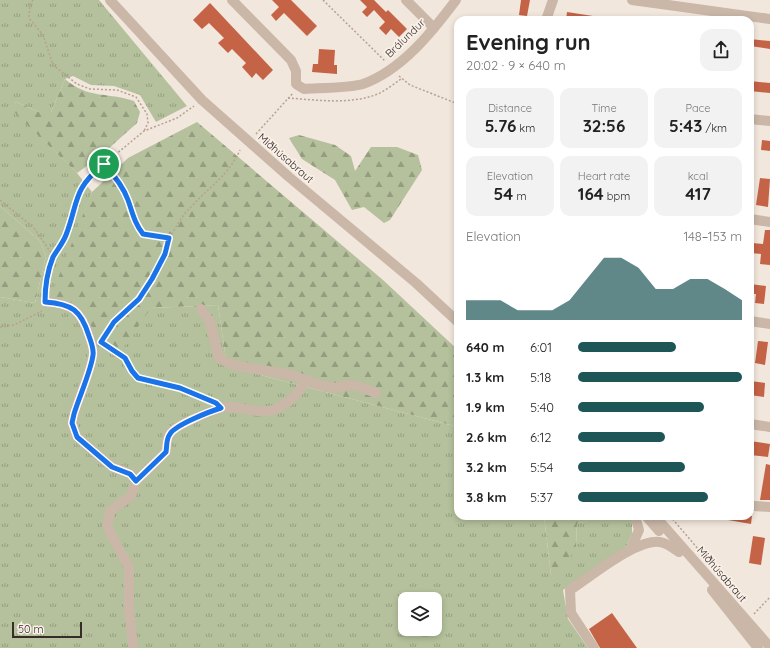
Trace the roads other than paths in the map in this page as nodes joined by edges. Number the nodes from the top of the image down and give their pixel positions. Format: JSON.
{"nodes":[{"id":1,"x":110,"y":0,"type":"edge"},
{"id":2,"x":232,"y":0,"type":"edge"},
{"id":3,"x":406,"y":0,"type":"edge"},
{"id":4,"x":456,"y":0,"type":"edge"},
{"id":5,"x":553,"y":0,"type":"edge"},
{"id":6,"x":632,"y":0,"type":"edge"},
{"id":7,"x":547,"y":16,"type":"edge"},
{"id":8,"x":748,"y":16,"type":"edge"},
{"id":9,"x":754,"y":17,"type":"edge"},
{"id":10,"x":770,"y":19,"type":"edge"},
{"id":11,"x":434,"y":28,"type":"junction"},
{"id":12,"x":754,"y":120,"type":"edge"},
{"id":13,"x":770,"y":122,"type":"edge"},
{"id":14,"x":754,"y":220,"type":"edge"},
{"id":15,"x":770,"y":222,"type":"edge"},
{"id":16,"x":45,"y":302,"type":"road end"},
{"id":17,"x":201,"y":309,"type":"dead end"},
{"id":18,"x":454,"y":318,"type":"edge"},
{"id":19,"x":754,"y":322,"type":"edge"},
{"id":20,"x":770,"y":324,"type":"edge"},
{"id":21,"x":306,"y":380,"type":"junction"},
{"id":22,"x":376,"y":393,"type":"dead end"},
{"id":23,"x":754,"y":425,"type":"edge"},
{"id":24,"x":770,"y":427,"type":"edge"},
{"id":25,"x":136,"y":481,"type":"junction"},
{"id":26,"x":754,"y":506,"type":"dead end"},
{"id":27,"x":770,"y":507,"type":"edge"},
{"id":28,"x":636,"y":520,"type":"edge"},
{"id":29,"x":650,"y":520,"type":"edge"},
{"id":30,"x":659,"y":520,"type":"edge"},
{"id":31,"x":631,"y":548,"type":"junction"},
{"id":32,"x":679,"y":552,"type":"junction"},
{"id":33,"x":770,"y":647,"type":"edge"},
{"id":34,"x":133,"y":648,"type":"edge"},
{"id":35,"x":594,"y":648,"type":"edge"},
{"id":36,"x":758,"y":648,"type":"edge"}],
"edges":[{"from":1,"to":18,"type":"street","name":"Miðhúsabraut"},
{"from":2,"to":11,"type":"street","name":"Brálundur"},
{"from":3,"to":11,"type":"street"},
{"from":4,"to":11,"type":"street","name":"Brálundur"},
{"from":5,"to":7,"type":"street"},
{"from":6,"to":8,"type":"street"},
{"from":9,"to":10,"type":"street"},
{"from":12,"to":13,"type":"street"},
{"from":14,"to":15,"type":"street"},
{"from":16,"to":25,"type":"street"},
{"from":17,"to":21,"type":"street"},
{"from":19,"to":20,"type":"street"},
{"from":21,"to":22,"type":"street"},
{"from":21,"to":25,"type":"street"},
{"from":23,"to":24,"type":"street"},
{"from":25,"to":34,"type":"street"},
{"from":26,"to":27,"type":"street"},
{"from":28,"to":31,"type":"street"},
{"from":29,"to":32,"type":"street","name":"Miðhúsabraut"},
{"from":30,"to":33,"type":"street","name":"Miðhúsabraut"},
{"from":31,"to":32,"type":"street"},
{"from":31,"to":35,"type":"street"},
{"from":32,"to":36,"type":"street","name":"Miðhúsabraut"}]}
